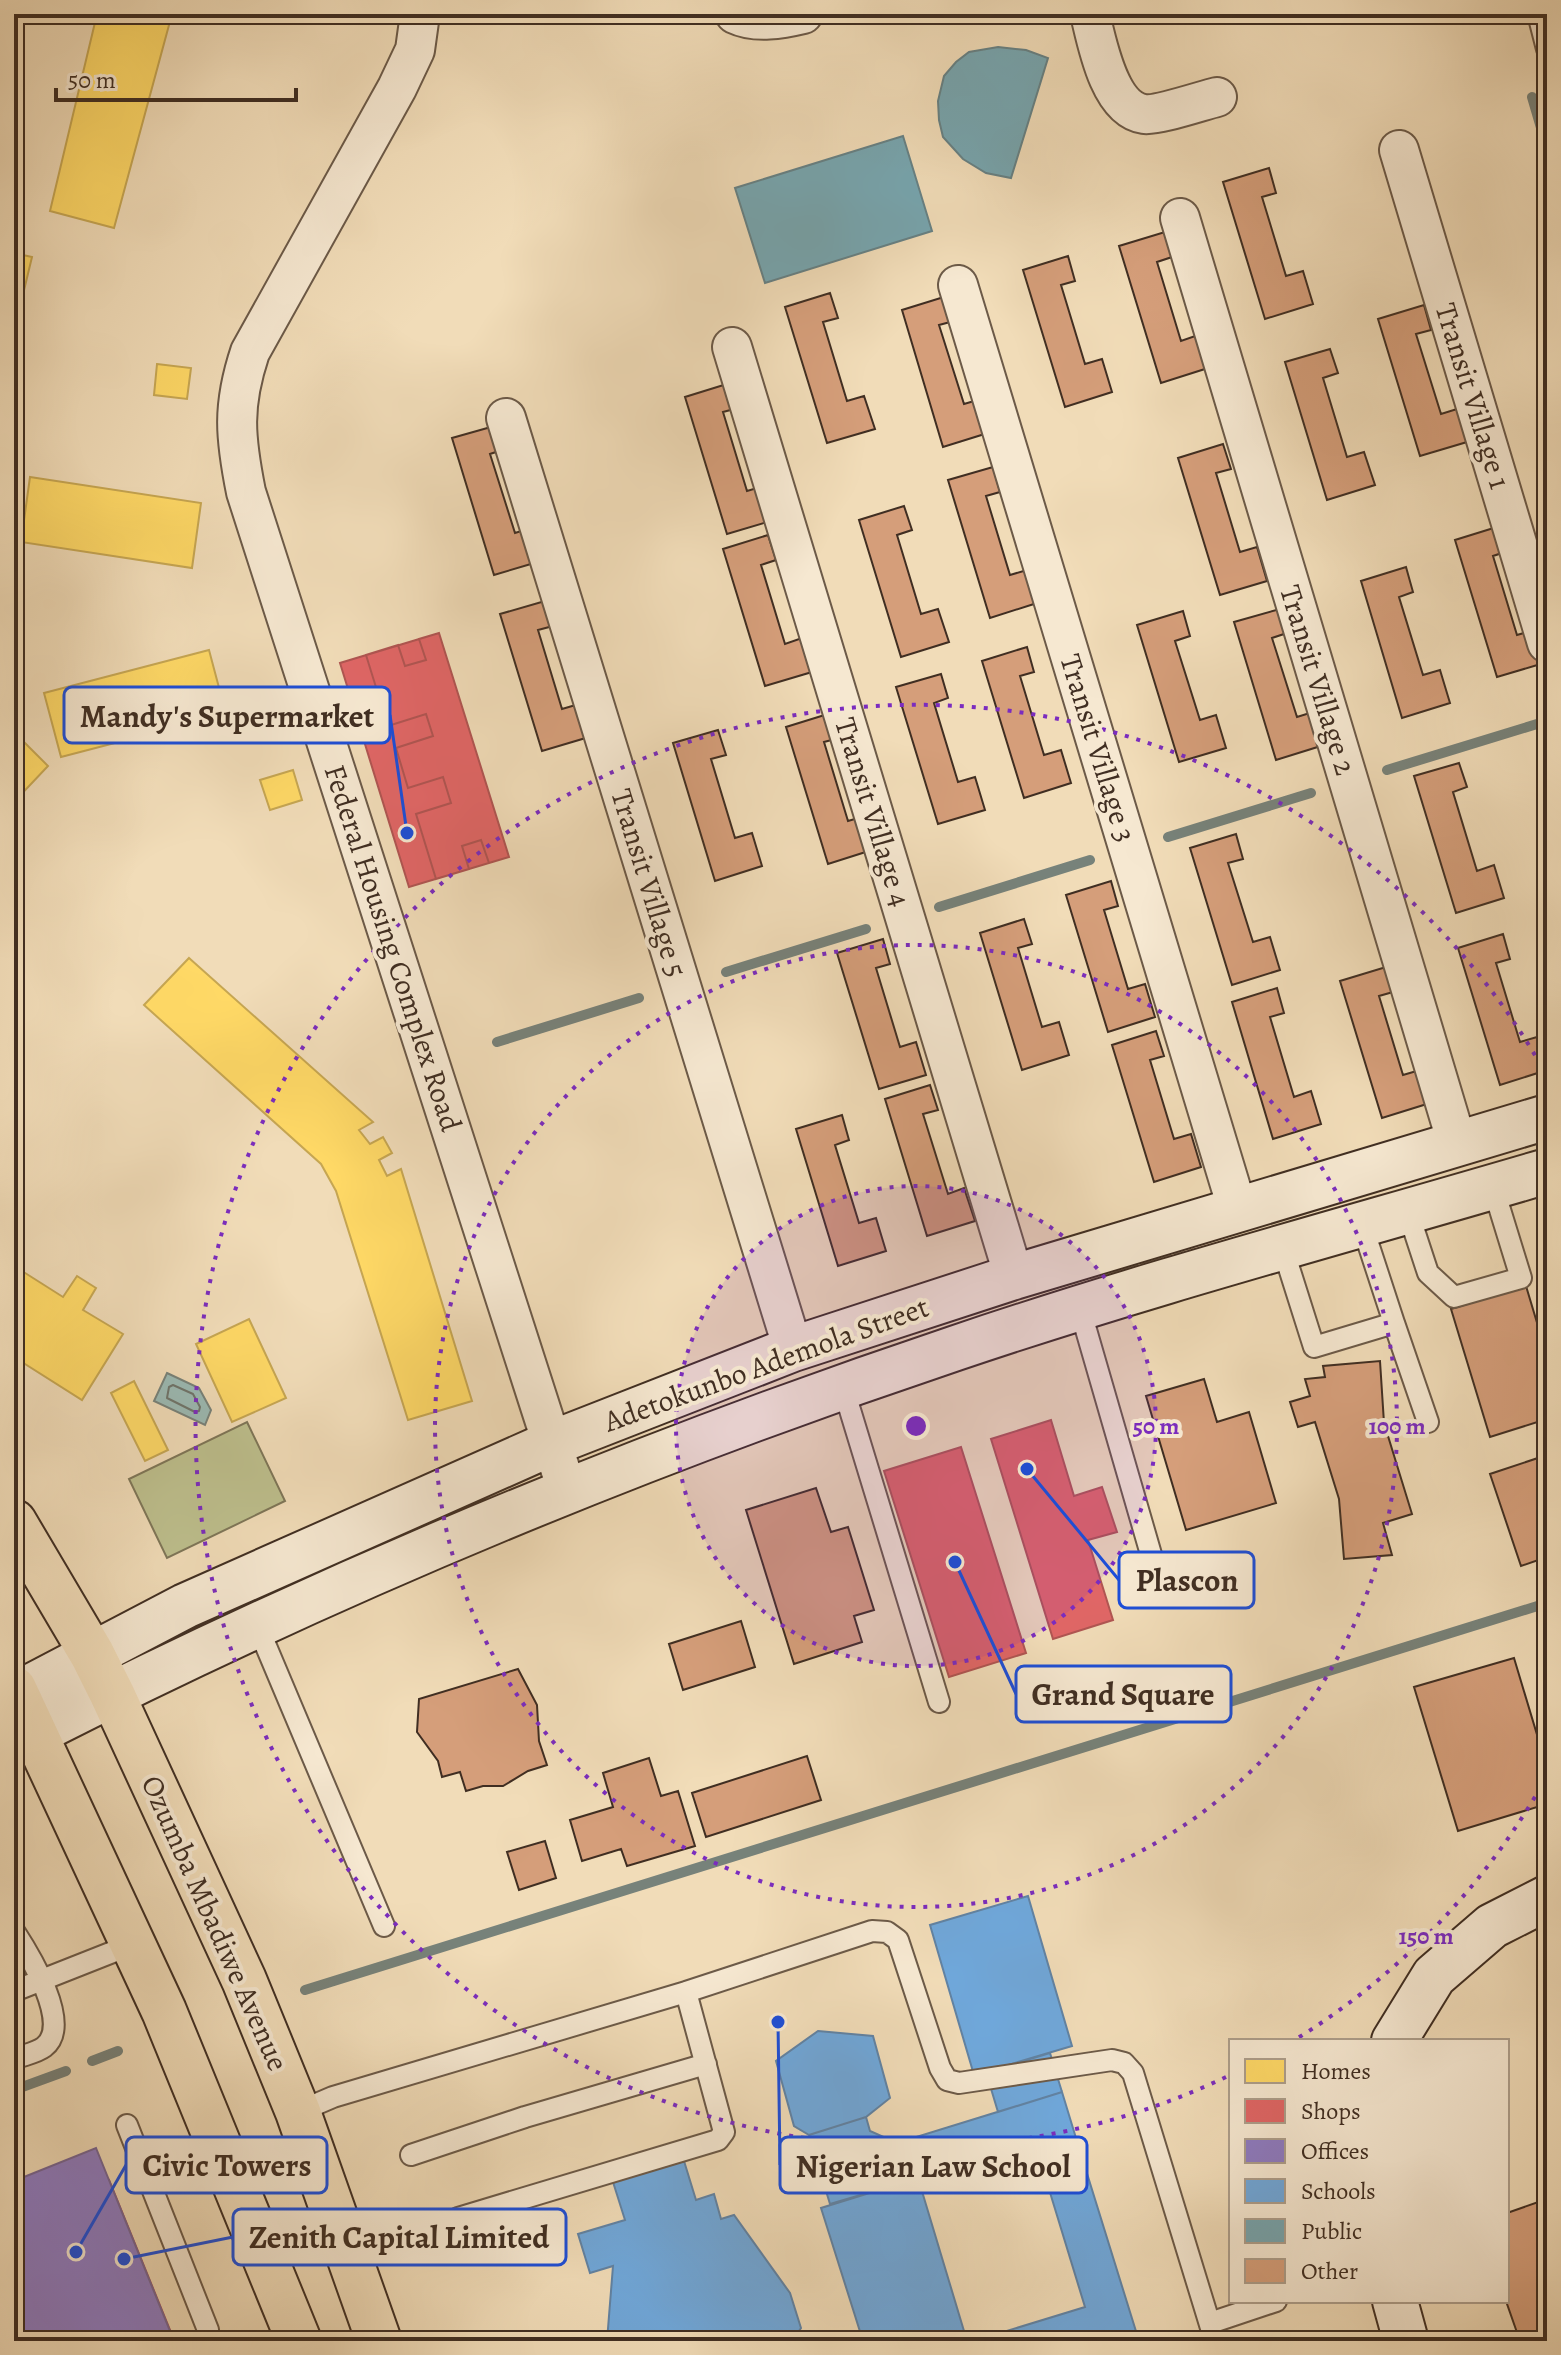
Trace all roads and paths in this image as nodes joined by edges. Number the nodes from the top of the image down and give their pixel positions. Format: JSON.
{"nodes":[{"id":1,"x":420,"y":14,"type":"edge"},
{"id":2,"x":735,"y":14,"type":"edge"},
{"id":3,"x":803,"y":14,"type":"edge"},
{"id":4,"x":1090,"y":14,"type":"edge"},
{"id":5,"x":1538,"y":14,"type":"edge"},
{"id":6,"x":1547,"y":49,"type":"edge"},
{"id":7,"x":1217,"y":97,"type":"dead end"},
{"id":8,"x":1399,"y":150,"type":"dead end"},
{"id":9,"x":1180,"y":218,"type":"dead end"},
{"id":10,"x":958,"y":285,"type":"dead end"},
{"id":11,"x":732,"y":347,"type":"dead end"},
{"id":12,"x":506,"y":418,"type":"dead end"},
{"id":13,"x":1547,"y":643,"type":"edge"},
{"id":14,"x":1547,"y":1117,"type":"edge"},
{"id":15,"x":1457,"y":1143,"type":"junction"},
{"id":16,"x":1547,"y":1171,"type":"edge"},
{"id":17,"x":1493,"y":1187,"type":"junction"},
{"id":18,"x":1238,"y":1211,"type":"junction"},
{"id":19,"x":1408,"y":1212,"type":"junction"},
{"id":20,"x":1362,"y":1225,"type":"junction"},
{"id":21,"x":1283,"y":1249,"type":"junction"},
{"id":22,"x":1014,"y":1277,"type":"junction"},
{"id":23,"x":1080,"y":1309,"type":"junction"},
{"id":24,"x":1394,"y":1323,"type":"junction"},
{"id":25,"x":793,"y":1349,"type":"junction"},
{"id":26,"x":843,"y":1387,"type":"junction"},
{"id":27,"x":1428,"y":1422,"type":"dead end"},
{"id":28,"x":550,"y":1444,"type":"junction"},
{"id":29,"x":567,"y":1490,"type":"junction"},
{"id":30,"x":14,"y":1522,"type":"edge"},
{"id":31,"x":1159,"y":1582,"type":"dead end"},
{"id":32,"x":257,"y":1625,"type":"junction"},
{"id":33,"x":92,"y":1654,"type":"junction"},
{"id":34,"x":112,"y":1694,"type":"junction"},
{"id":35,"x":939,"y":1702,"type":"dead end"},
{"id":36,"x":21,"y":1710,"type":"edge"},
{"id":37,"x":1547,"y":1898,"type":"edge"},
{"id":38,"x":384,"y":1926,"type":"dead end"},
{"id":39,"x":14,"y":1931,"type":"edge"},
{"id":40,"x":133,"y":1944,"type":"junction"},
{"id":41,"x":41,"y":1980,"type":"junction"},
{"id":42,"x":14,"y":1991,"type":"edge"},
{"id":43,"x":686,"y":1992,"type":"junction"},
{"id":44,"x":1395,"y":2039,"type":"edge"},
{"id":45,"x":14,"y":2059,"type":"edge"},
{"id":46,"x":706,"y":2064,"type":"junction"},
{"id":47,"x":298,"y":2112,"type":"junction"},
{"id":48,"x":127,"y":2125,"type":"dead end"},
{"id":49,"x":411,"y":2155,"type":"dead end"},
{"id":50,"x":458,"y":2218,"type":"dead end"},
{"id":51,"x":1272,"y":2303,"type":"edge"},
{"id":52,"x":1396,"y":2303,"type":"edge"},
{"id":53,"x":1212,"y":2332,"type":"edge"},
{"id":54,"x":209,"y":2341,"type":"edge"},
{"id":55,"x":299,"y":2341,"type":"edge"},
{"id":56,"x":379,"y":2341,"type":"edge"},
{"id":57,"x":1406,"y":2341,"type":"edge"}],
"edges":[{"from":1,"to":28,"type":"street","name":"Federal Housing Complex Road"},
{"from":2,"to":3,"type":"street"},
{"from":4,"to":7,"type":"street"},
{"from":5,"to":6,"type":"lane"},
{"from":8,"to":13,"type":"street","name":"Transit Village 1"},
{"from":9,"to":15,"type":"street","name":"Transit Village 2"},
{"from":10,"to":18,"type":"street","name":"Transit Village 3"},
{"from":11,"to":22,"type":"street","name":"Transit Village 4"},
{"from":12,"to":25,"type":"street","name":"Transit Village 5"},
{"from":14,"to":15,"type":"main road","name":"Adetokunbo Ademola Street"},
{"from":15,"to":18,"type":"main road","name":"Adetokunbo Ademola Street"},
{"from":16,"to":17,"type":"main road","name":"Adetokunbo Ademola Street"},
{"from":17,"to":19,"type":"main road","name":"Adetokunbo Ademola Street"},
{"from":17,"to":19,"type":"lane"},
{"from":18,"to":22,"type":"main road","name":"Adetokunbo Ademola Street"},
{"from":19,"to":20,"type":"main road","name":"Adetokunbo Ademola Street"},
{"from":20,"to":21,"type":"main road","name":"Adetokunbo Ademola Street"},
{"from":20,"to":24,"type":"lane"},
{"from":21,"to":23,"type":"main road","name":"Adetokunbo Ademola Street"},
{"from":21,"to":24,"type":"lane"},
{"from":22,"to":25,"type":"main road","name":"Adetokunbo Ademola Street"},
{"from":23,"to":26,"type":"main road","name":"Adetokunbo Ademola Street"},
{"from":23,"to":31,"type":"lane"},
{"from":24,"to":27,"type":"lane"},
{"from":25,"to":28,"type":"main road","name":"Adetokunbo Ademola Street"},
{"from":26,"to":29,"type":"main road","name":"Adetokunbo Ademola Street"},
{"from":26,"to":35,"type":"lane"},
{"from":28,"to":29,"type":"street","name":"Federal Housing Complex Road"},
{"from":28,"to":33,"type":"main road","name":"Adetokunbo Ademola Street"},
{"from":29,"to":32,"type":"main road","name":"Adetokunbo Ademola Street"},
{"from":30,"to":33,"type":"highway","name":"Ozumba Mbadiwe Avenue"},
{"from":32,"to":34,"type":"main road","name":"Adetokunbo Ademola Street"},
{"from":32,"to":38,"type":"lane"},
{"from":33,"to":34,"type":"highway","name":"Ozumba Mbadiwe Avenue"},
{"from":33,"to":36,"type":"main road","name":"Adetokunbo Ademola Street"},
{"from":34,"to":36,"type":"main road","name":"Adetokunbo Ademola Street"},
{"from":34,"to":47,"type":"highway","name":"Ozumba Mbadiwe Avenue"},
{"from":36,"to":40,"type":"highway"},
{"from":37,"to":44,"type":"main road"},
{"from":39,"to":41,"type":"lane"},
{"from":40,"to":41,"type":"lane"},
{"from":40,"to":55,"type":"highway"},
{"from":41,"to":42,"type":"lane"},
{"from":41,"to":45,"type":"lane"},
{"from":43,"to":46,"type":"lane"},
{"from":43,"to":47,"type":"lane"},
{"from":43,"to":53,"type":"lane"},
{"from":46,"to":49,"type":"lane"},
{"from":46,"to":50,"type":"lane"},
{"from":47,"to":56,"type":"highway","name":"Ozumba Mbadiwe Avenue"},
{"from":48,"to":54,"type":"lane"},
{"from":51,"to":53,"type":"lane"},
{"from":52,"to":57,"type":"main road"}]}
